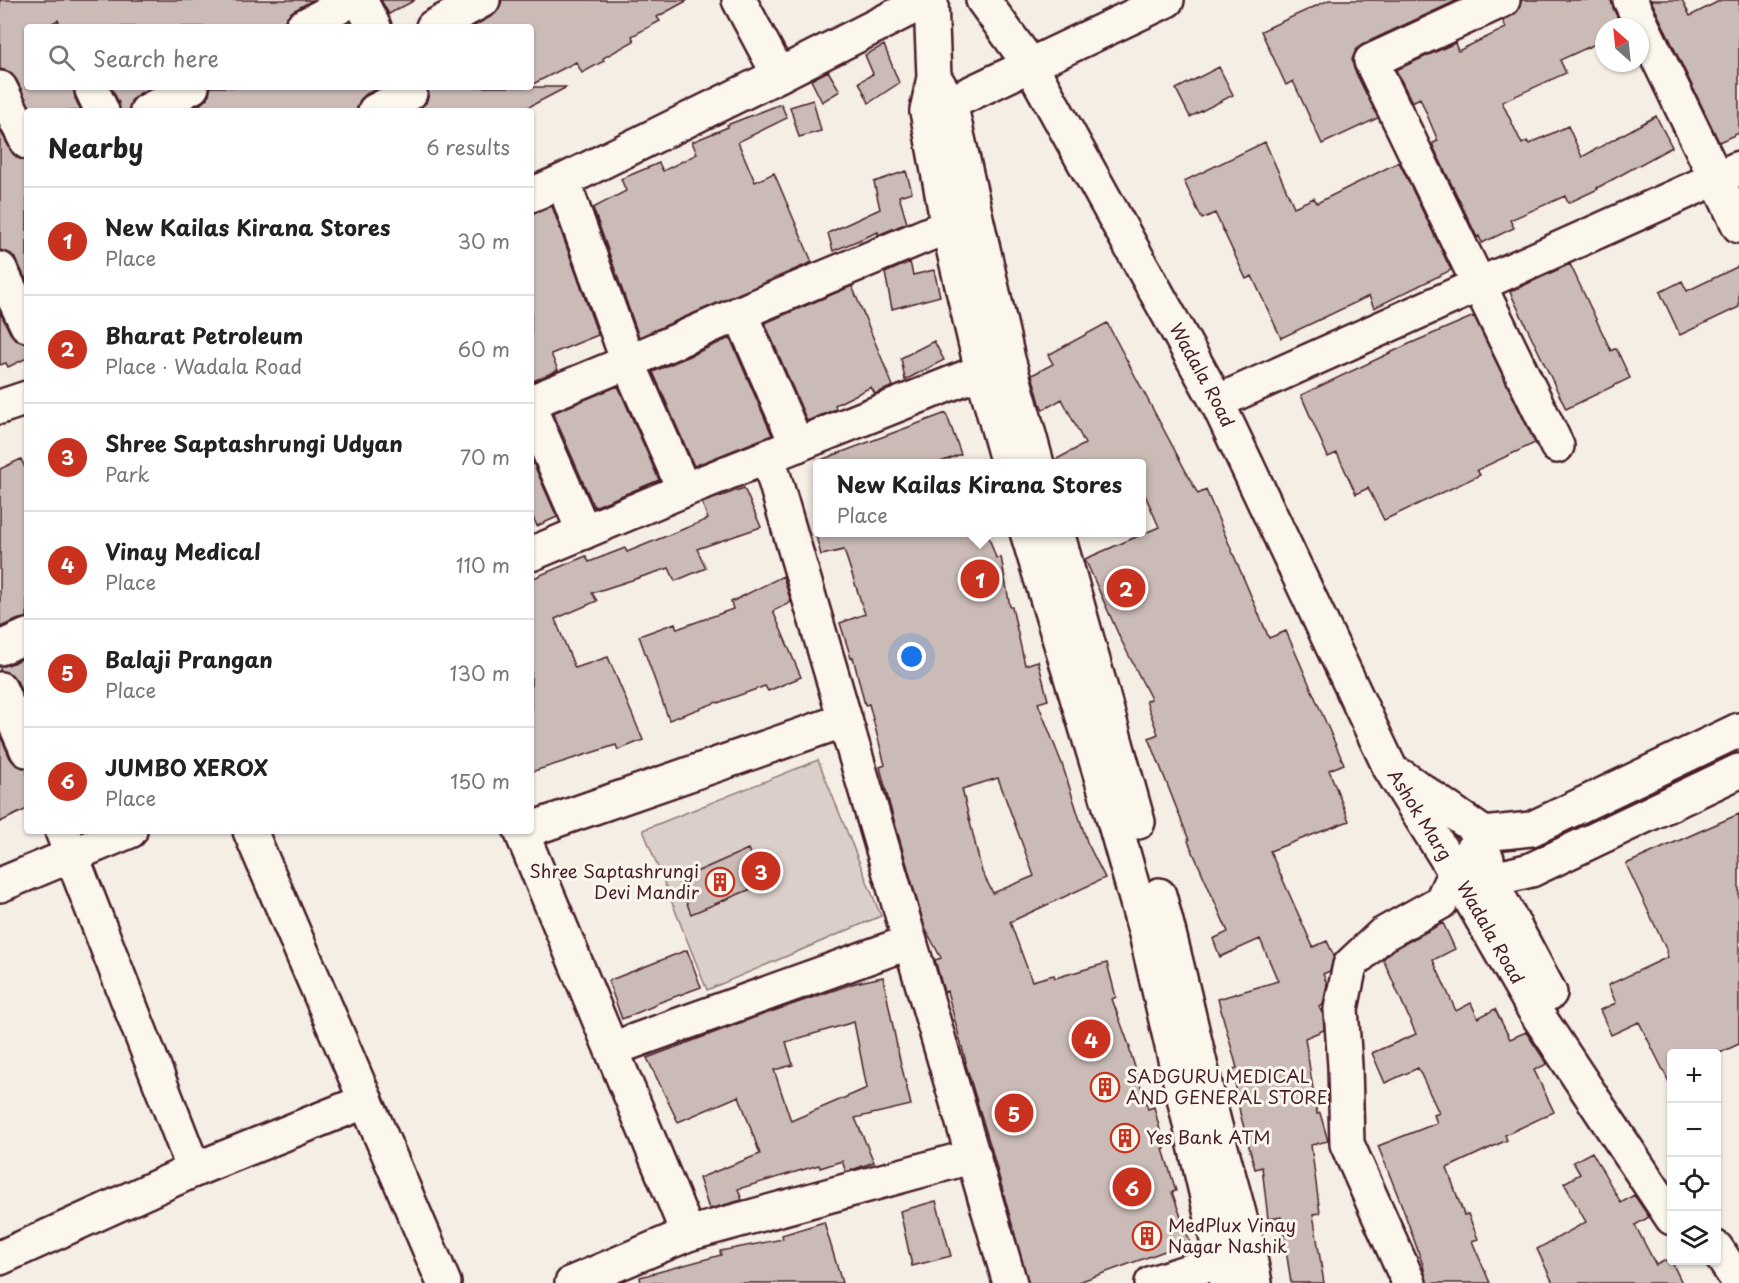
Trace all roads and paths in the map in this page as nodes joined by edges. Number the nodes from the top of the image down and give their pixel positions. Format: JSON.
{"nodes":[{"id":1,"x":352,"y":0,"type":"edge"},
{"id":2,"x":360,"y":0,"type":"edge"},
{"id":3,"x":483,"y":0,"type":"edge"},
{"id":4,"x":739,"y":0,"type":"edge"},
{"id":5,"x":929,"y":0,"type":"edge"},
{"id":6,"x":983,"y":0,"type":"edge"},
{"id":7,"x":1167,"y":0,"type":"edge"},
{"id":8,"x":1503,"y":0,"type":"edge"},
{"id":9,"x":1630,"y":0,"type":"edge"},
{"id":10,"x":308,"y":24,"type":"edge"},
{"id":11,"x":372,"y":24,"type":"edge"},
{"id":12,"x":439,"y":24,"type":"edge"},
{"id":13,"x":1030,"y":66,"type":"junction"},
{"id":14,"x":779,"y":75,"type":"junction"},
{"id":15,"x":0,"y":88,"type":"edge"},
{"id":16,"x":186,"y":90,"type":"edge"},
{"id":17,"x":412,"y":97,"type":"edge"},
{"id":18,"x":937,"y":97,"type":"junction"},
{"id":19,"x":153,"y":108,"type":"edge"},
{"id":20,"x":383,"y":108,"type":"edge"},
{"id":21,"x":24,"y":136,"type":"edge"},
{"id":22,"x":1727,"y":173,"type":"edge"},
{"id":23,"x":563,"y":181,"type":"junction"},
{"id":24,"x":534,"y":194,"type":"edge"},
{"id":25,"x":948,"y":226,"type":"junction"},
{"id":26,"x":1739,"y":226,"type":"edge"},
{"id":27,"x":0,"y":268,"type":"edge"},
{"id":28,"x":1479,"y":284,"type":"junction"},
{"id":29,"x":740,"y":313,"type":"junction"},
{"id":30,"x":24,"y":319,"type":"edge"},
{"id":31,"x":628,"y":362,"type":"junction"},
{"id":32,"x":981,"y":371,"type":"junction"},
{"id":33,"x":24,"y":399,"type":"edge"},
{"id":34,"x":534,"y":401,"type":"edge"},
{"id":35,"x":1217,"y":402,"type":"junction"},
{"id":36,"x":0,"y":406,"type":"edge"},
{"id":37,"x":534,"y":418,"type":"edge"},
{"id":38,"x":1557,"y":446,"type":"dead end"},
{"id":39,"x":783,"y":451,"type":"junction"},
{"id":40,"x":1007,"y":459,"type":"edge"},
{"id":41,"x":1036,"y":459,"type":"edge"},
{"id":42,"x":684,"y":490,"type":"junction"},
{"id":43,"x":584,"y":532,"type":"junction"},
{"id":44,"x":1030,"y":537,"type":"edge"},
{"id":45,"x":1057,"y":537,"type":"edge"},
{"id":46,"x":534,"y":553,"type":"edge"},
{"id":47,"x":1059,"y":591,"type":"junction"},
{"id":48,"x":24,"y":637,"type":"edge"},
{"id":49,"x":0,"y":648,"type":"edge"},
{"id":50,"x":0,"y":689,"type":"edge"},
{"id":51,"x":845,"y":720,"type":"junction"},
{"id":52,"x":1739,"y":730,"type":"edge"},
{"id":53,"x":24,"y":743,"type":"edge"},
{"id":54,"x":1390,"y":768,"type":"junction"},
{"id":55,"x":1739,"y":771,"type":"edge"},
{"id":56,"x":534,"y":828,"type":"edge"},
{"id":57,"x":114,"y":834,"type":"edge"},
{"id":58,"x":251,"y":834,"type":"edge"},
{"id":59,"x":526,"y":834,"type":"edge"},
{"id":60,"x":1484,"y":834,"type":"junction"},
{"id":61,"x":68,"y":843,"type":"edge"},
{"id":62,"x":1455,"y":872,"type":"junction"},
{"id":63,"x":1490,"y":880,"type":"junction"},
{"id":64,"x":0,"y":885,"type":"edge"},
{"id":65,"x":910,"y":942,"type":"junction"},
{"id":66,"x":612,"y":1050,"type":"junction"},
{"id":67,"x":366,"y":1101,"type":"junction"},
{"id":68,"x":974,"y":1156,"type":"junction"},
{"id":69,"x":194,"y":1170,"type":"junction"},
{"id":70,"x":1667,"y":1173,"type":"edge"},
{"id":71,"x":1667,"y":1212,"type":"edge"},
{"id":72,"x":688,"y":1234,"type":"junction"},
{"id":73,"x":1721,"y":1255,"type":"edge"},
{"id":74,"x":0,"y":1258,"type":"edge"},
{"id":75,"x":1232,"y":1265,"type":"edge"},
{"id":76,"x":1703,"y":1265,"type":"edge"},
{"id":77,"x":1739,"y":1282,"type":"edge"},
{"id":78,"x":444,"y":1283,"type":"edge"},
{"id":79,"x":572,"y":1283,"type":"edge"},
{"id":80,"x":1010,"y":1283,"type":"edge"},
{"id":81,"x":1152,"y":1283,"type":"edge"},
{"id":82,"x":1255,"y":1283,"type":"edge"},
{"id":83,"x":1409,"y":1283,"type":"edge"},
{"id":84,"x":1715,"y":1283,"type":"edge"}],
"edges":[{"from":1,"to":10,"type":"street"},
{"from":2,"to":11,"type":"street"},
{"from":3,"to":12,"type":"street"},
{"from":4,"to":14,"type":"street"},
{"from":5,"to":14,"type":"street"},
{"from":5,"to":18,"type":"street"},
{"from":6,"to":13,"type":"street","name":"Wadala Road"},
{"from":7,"to":13,"type":"street"},
{"from":8,"to":28,"type":"street"},
{"from":9,"to":22,"type":"street"},
{"from":13,"to":18,"type":"street"},
{"from":13,"to":35,"type":"street","name":"Wadala Road"},
{"from":14,"to":23,"type":"street"},
{"from":15,"to":21,"type":"street"},
{"from":16,"to":19,"type":"street"},
{"from":17,"to":20,"type":"street"},
{"from":18,"to":25,"type":"street"},
{"from":18,"to":41,"type":"street"},
{"from":22,"to":26,"type":"street"},
{"from":22,"to":28,"type":"street"},
{"from":23,"to":24,"type":"street"},
{"from":23,"to":31,"type":"street"},
{"from":25,"to":29,"type":"street"},
{"from":25,"to":32,"type":"street"},
{"from":27,"to":30,"type":"street"},
{"from":28,"to":35,"type":"street"},
{"from":28,"to":38,"type":"street"},
{"from":29,"to":31,"type":"street"},
{"from":29,"to":39,"type":"street"},
{"from":31,"to":34,"type":"street"},
{"from":31,"to":42,"type":"street"},
{"from":32,"to":39,"type":"street"},
{"from":32,"to":40,"type":"street"},
{"from":33,"to":36,"type":"street"},
{"from":35,"to":54,"type":"street","name":"Wadala Road"},
{"from":37,"to":43,"type":"street"},
{"from":39,"to":42,"type":"street"},
{"from":39,"to":51,"type":"street"},
{"from":42,"to":43,"type":"street"},
{"from":43,"to":46,"type":"street"},
{"from":44,"to":47,"type":"street"},
{"from":45,"to":47,"type":"street"},
{"from":47,"to":75,"type":"street"},
{"from":48,"to":49,"type":"street"},
{"from":50,"to":53,"type":"street"},
{"from":51,"to":56,"type":"street"},
{"from":51,"to":65,"type":"street"},
{"from":52,"to":60,"type":"street"},
{"from":54,"to":60,"type":"street","name":"Ashok Marg"},
{"from":54,"to":62,"type":"street","name":"Ashok Marg"},
{"from":55,"to":63,"type":"street","name":"Ashok Marg"},
{"from":57,"to":61,"type":"street"},
{"from":58,"to":67,"type":"street"},
{"from":59,"to":66,"type":"street"},
{"from":60,"to":62,"type":"street","name":"Wadala Road"},
{"from":60,"to":63,"type":"street","name":"Wadala Road"},
{"from":61,"to":64,"type":"street"},
{"from":61,"to":69,"type":"street"},
{"from":62,"to":63,"type":"street","name":"Ashok Marg"},
{"from":62,"to":71,"type":"street","name":"Wadala Road"},
{"from":62,"to":83,"type":"street"},
{"from":63,"to":70,"type":"street","name":"Wadala Road"},
{"from":65,"to":66,"type":"street"},
{"from":65,"to":68,"type":"street"},
{"from":66,"to":72,"type":"street"},
{"from":67,"to":69,"type":"street"},
{"from":67,"to":78,"type":"street"},
{"from":68,"to":72,"type":"street"},
{"from":68,"to":80,"type":"street"},
{"from":69,"to":74,"type":"street"},
{"from":72,"to":79,"type":"street"},
{"from":73,"to":77,"type":"street"},
{"from":75,"to":81,"type":"street"},
{"from":75,"to":82,"type":"street"},
{"from":76,"to":84,"type":"street"}]}
